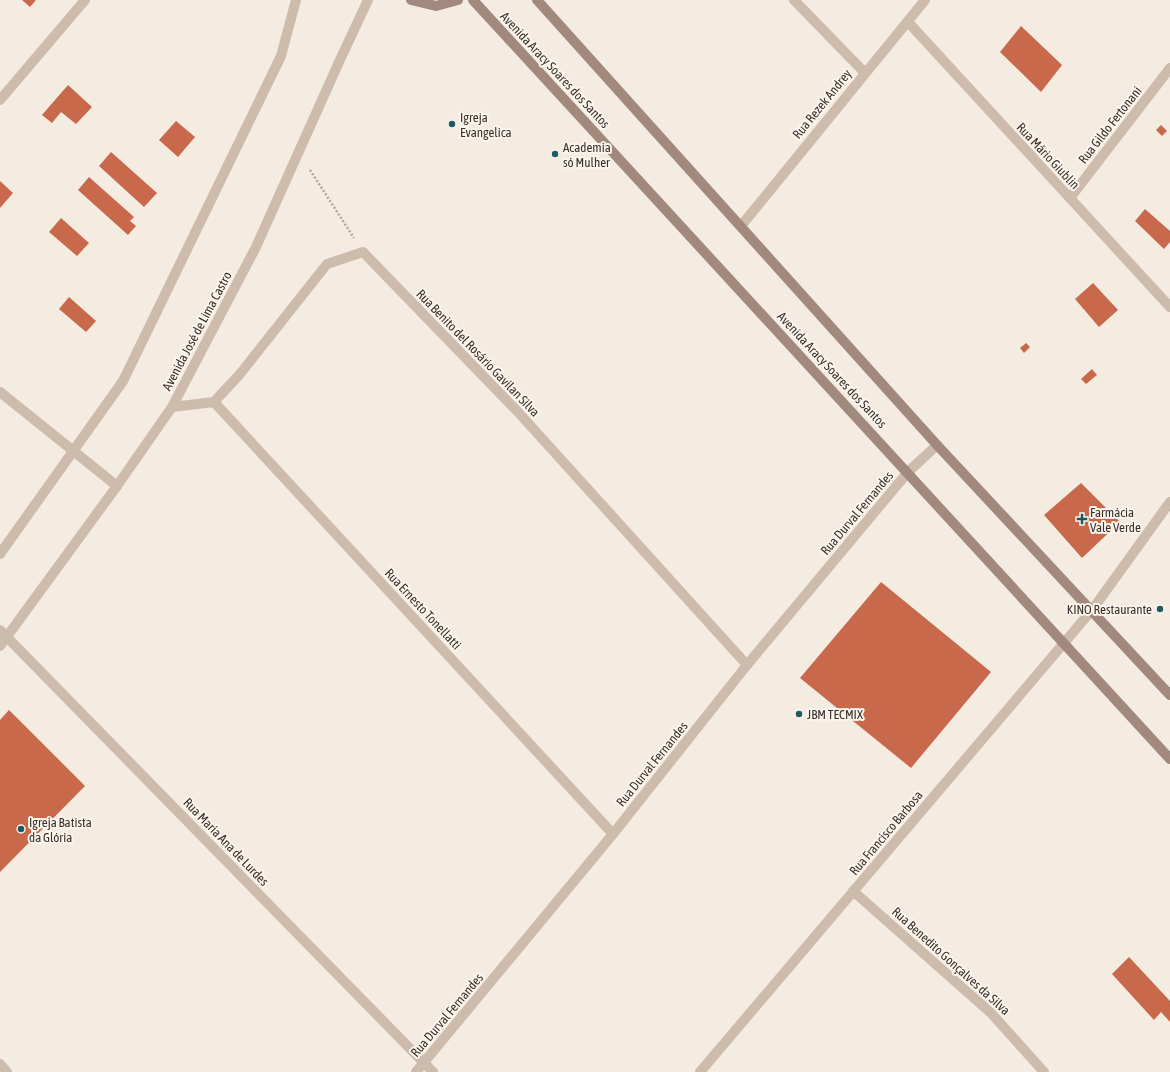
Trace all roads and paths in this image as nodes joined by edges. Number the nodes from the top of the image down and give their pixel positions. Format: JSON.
{"nodes":[{"id":1,"x":85,"y":0,"type":"edge"},
{"id":2,"x":296,"y":0,"type":"edge"},
{"id":3,"x":368,"y":0,"type":"edge"},
{"id":4,"x":411,"y":0,"type":"edge"},
{"id":5,"x":458,"y":0,"type":"edge"},
{"id":6,"x":473,"y":0,"type":"edge"},
{"id":7,"x":537,"y":0,"type":"edge"},
{"id":8,"x":794,"y":0,"type":"edge"},
{"id":9,"x":925,"y":0,"type":"edge"},
{"id":10,"x":908,"y":22,"type":"junction"},
{"id":11,"x":1170,"y":68,"type":"edge"},
{"id":12,"x":865,"y":73,"type":"junction"},
{"id":13,"x":0,"y":100,"type":"edge"},
{"id":14,"x":298,"y":153,"type":"junction"},
{"id":15,"x":1070,"y":198,"type":"junction"},
{"id":16,"x":741,"y":226,"type":"junction"},
{"id":17,"x":363,"y":252,"type":"junction"},
{"id":18,"x":1170,"y":307,"type":"edge"},
{"id":19,"x":0,"y":392,"type":"edge"},
{"id":20,"x":214,"y":402,"type":"junction"},
{"id":21,"x":172,"y":407,"type":"junction"},
{"id":22,"x":937,"y":445,"type":"junction"},
{"id":23,"x":72,"y":451,"type":"junction"},
{"id":24,"x":908,"y":472,"type":"junction"},
{"id":25,"x":117,"y":486,"type":"junction"},
{"id":26,"x":1170,"y":502,"type":"edge"},
{"id":27,"x":0,"y":554,"type":"edge"},
{"id":28,"x":1092,"y":610,"type":"junction"},
{"id":29,"x":3,"y":634,"type":"edge"},
{"id":30,"x":1064,"y":644,"type":"junction"},
{"id":31,"x":0,"y":646,"type":"edge"},
{"id":32,"x":747,"y":665,"type":"junction"},
{"id":33,"x":1170,"y":695,"type":"edge"},
{"id":34,"x":1170,"y":759,"type":"edge"},
{"id":35,"x":613,"y":834,"type":"junction"},
{"id":36,"x":854,"y":891,"type":"junction"},
{"id":37,"x":424,"y":1062,"type":"junction"},
{"id":38,"x":0,"y":1064,"type":"edge"},
{"id":39,"x":702,"y":1071,"type":"edge"},
{"id":40,"x":7,"y":1072,"type":"edge"},
{"id":41,"x":416,"y":1072,"type":"edge"},
{"id":42,"x":433,"y":1072,"type":"edge"},
{"id":43,"x":1044,"y":1072,"type":"edge"}],
"edges":[{"from":1,"to":13,"type":"street"},
{"from":2,"to":23,"type":"street"},
{"from":3,"to":14,"type":"street","name":"Avenida José de Lima Castro"},
{"from":4,"to":5,"type":"main road"},
{"from":6,"to":24,"type":"main road","name":"Avenida Aracy Soares dos Santos"},
{"from":7,"to":16,"type":"main road","name":"Avenida Aracy Soares dos Santos"},
{"from":8,"to":12,"type":"street"},
{"from":9,"to":10,"type":"street","name":"Rua Rezek Andrey"},
{"from":10,"to":12,"type":"street","name":"Rua Rezek Andrey"},
{"from":10,"to":15,"type":"street","name":"Rua Mário Giublin"},
{"from":11,"to":15,"type":"street","name":"Rua Gildo Fertonani"},
{"from":12,"to":16,"type":"street","name":"Rua Rezek Andrey"},
{"from":14,"to":17,"type":"path"},
{"from":14,"to":21,"type":"street","name":"Avenida José de Lima Castro"},
{"from":15,"to":18,"type":"street","name":"Rua Mário Giublin"},
{"from":16,"to":22,"type":"main road","name":"Avenida Aracy Soares dos Santos"},
{"from":17,"to":20,"type":"street"},
{"from":17,"to":32,"type":"street","name":"Rua Benito del Rosário Gavilan Silva"},
{"from":19,"to":23,"type":"street"},
{"from":20,"to":21,"type":"street"},
{"from":20,"to":35,"type":"street","name":"Rua Ernesto Tonellatti"},
{"from":21,"to":25,"type":"street","name":"Avenida José de Lima Castro"},
{"from":22,"to":24,"type":"street","name":"Rua Durval Fernandes"},
{"from":22,"to":28,"type":"main road","name":"Avenida Aracy Soares dos Santos"},
{"from":23,"to":25,"type":"street"},
{"from":23,"to":27,"type":"street"},
{"from":24,"to":30,"type":"main road","name":"Avenida Aracy Soares dos Santos"},
{"from":24,"to":32,"type":"street","name":"Rua Durval Fernandes"},
{"from":25,"to":29,"type":"street","name":"Avenida José de Lima Castro"},
{"from":26,"to":28,"type":"street","name":"Rua Francisco Barbosa"},
{"from":28,"to":30,"type":"street","name":"Rua Francisco Barbosa"},
{"from":28,"to":33,"type":"main road","name":"Avenida Aracy Soares dos Santos"},
{"from":29,"to":31,"type":"street","name":"Avenida José de Lima Castro"},
{"from":29,"to":37,"type":"street","name":"Rua Maria Ana de Lurdes"},
{"from":30,"to":34,"type":"main road","name":"Avenida Aracy Soares dos Santos"},
{"from":30,"to":36,"type":"street","name":"Rua Francisco Barbosa"},
{"from":32,"to":35,"type":"street","name":"Rua Durval Fernandes"},
{"from":35,"to":37,"type":"street","name":"Rua Durval Fernandes"},
{"from":36,"to":39,"type":"street","name":"Rua Francisco Barbosa"},
{"from":36,"to":43,"type":"street","name":"Rua Benedito Gonçalves da Silva"},
{"from":37,"to":41,"type":"street","name":"Rua Durval Fernandes"},
{"from":37,"to":42,"type":"street","name":"Rua Maria Ana de Lurdes"},
{"from":38,"to":40,"type":"street"}]}
